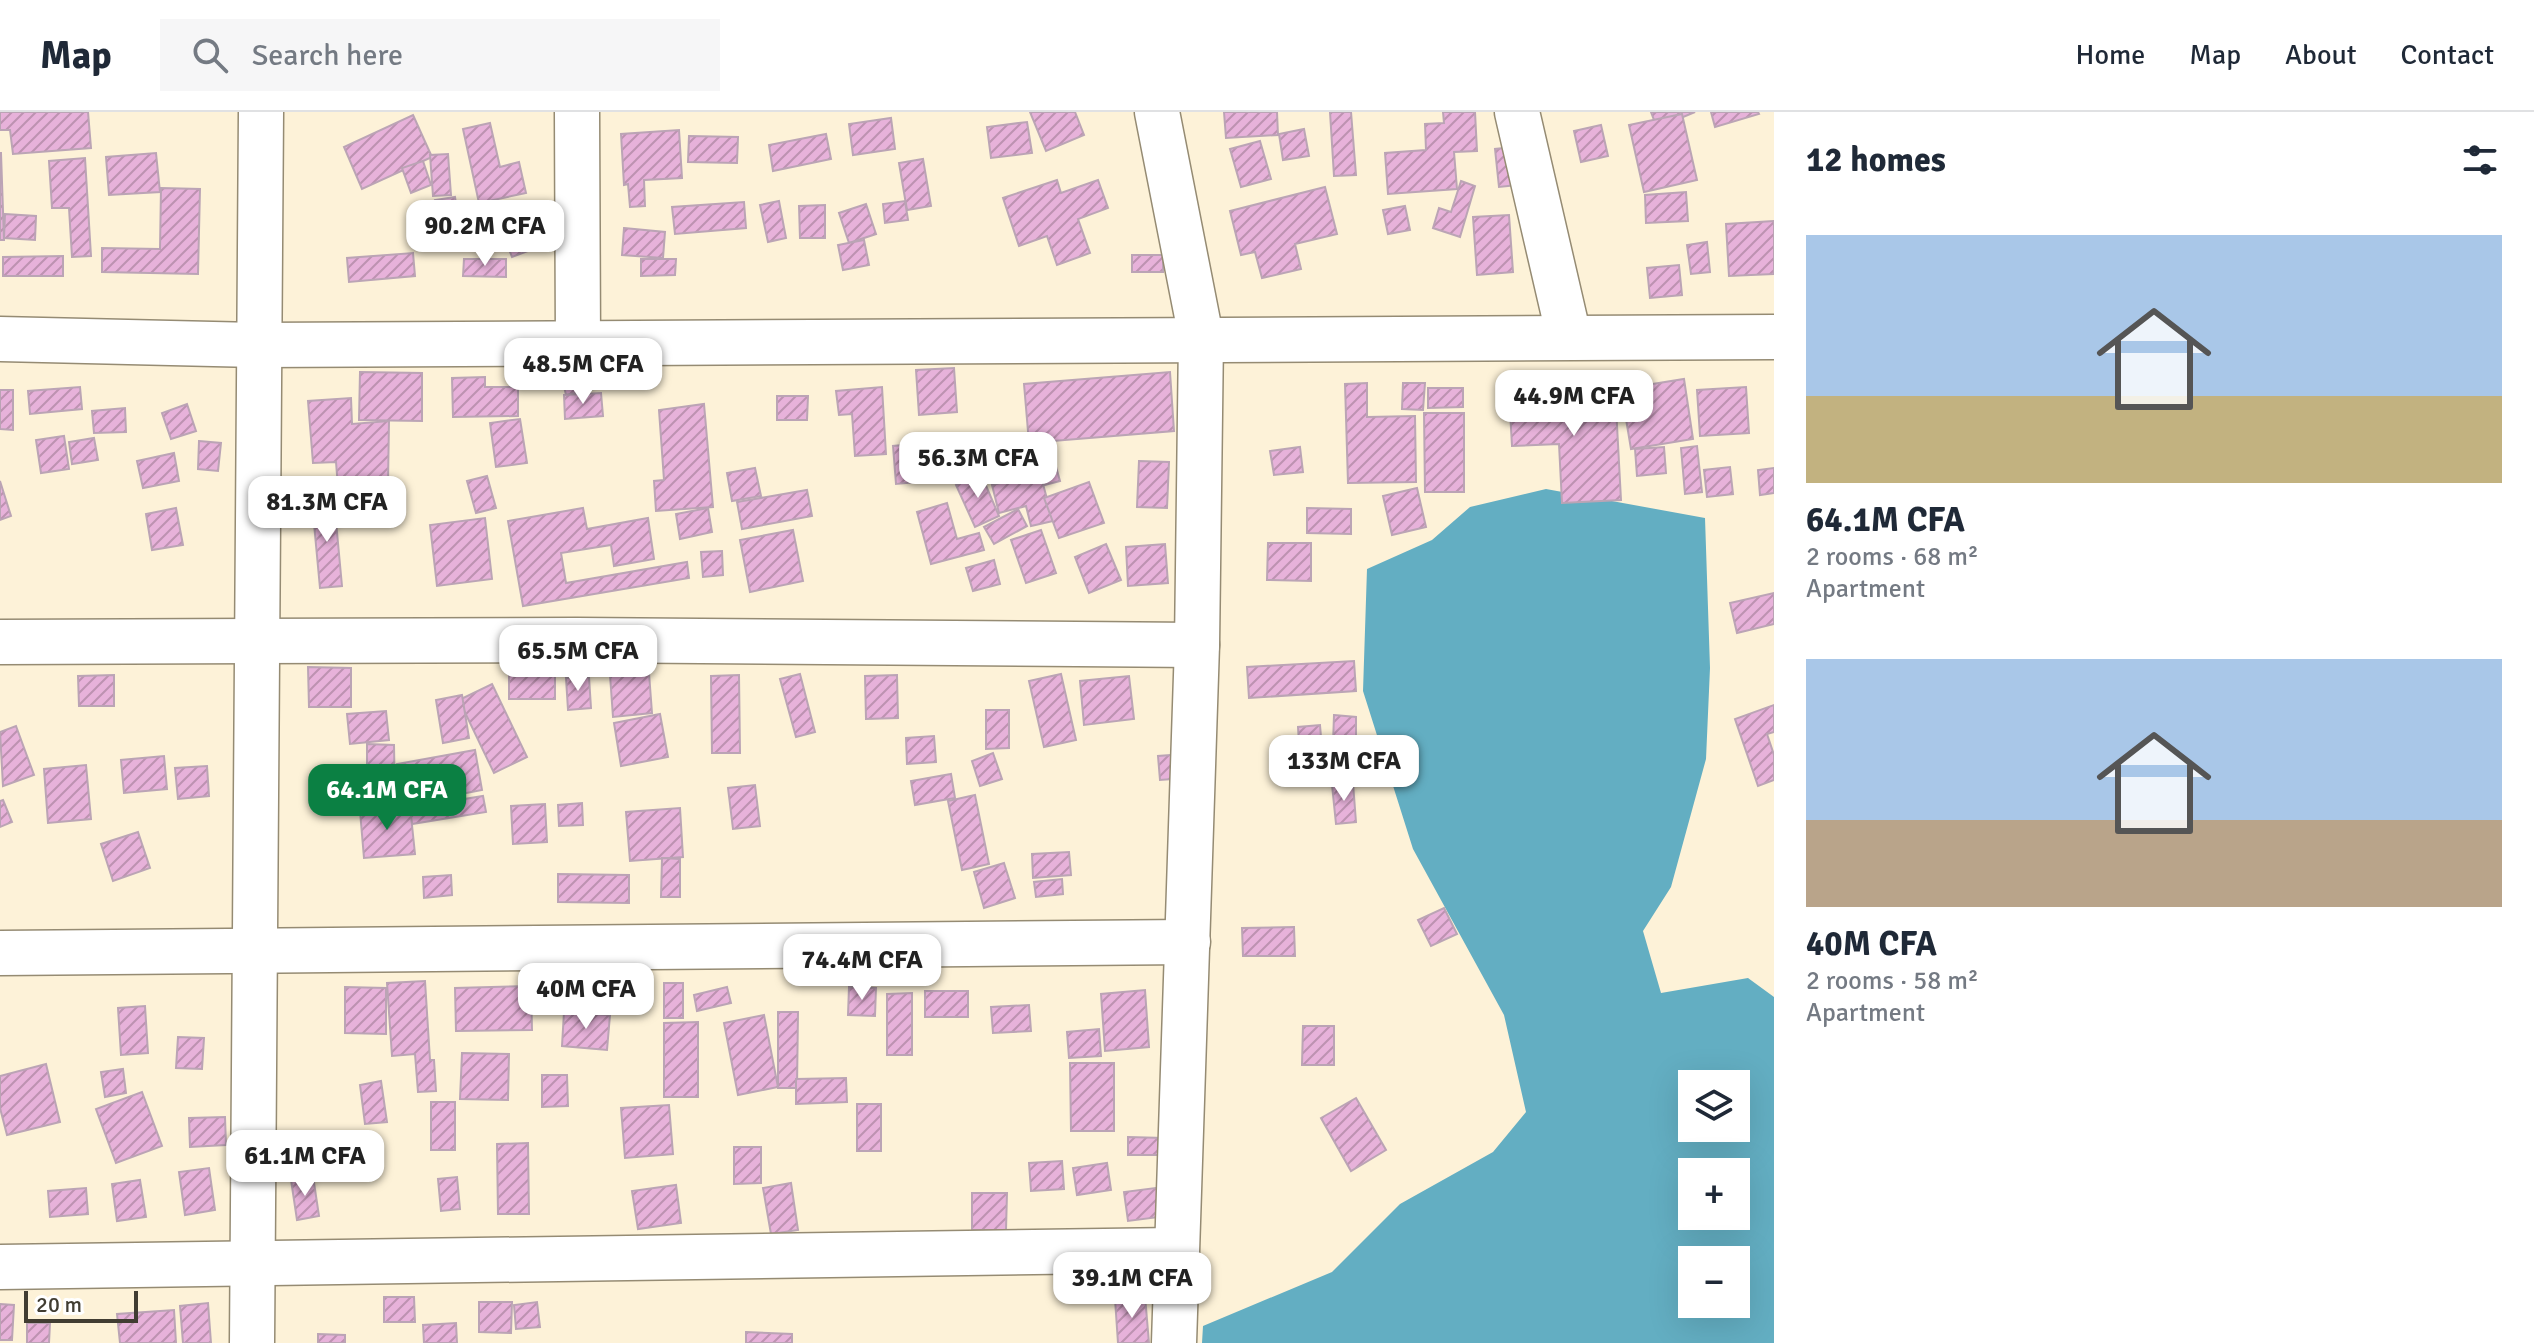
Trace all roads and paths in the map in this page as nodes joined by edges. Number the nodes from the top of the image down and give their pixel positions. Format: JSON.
{"nodes":[{"id":1,"x":261,"y":112,"type":"edge"},
{"id":2,"x":577,"y":112,"type":"edge"},
{"id":3,"x":1157,"y":112,"type":"edge"},
{"id":4,"x":1517,"y":112,"type":"edge"},
{"id":5,"x":1201,"y":337,"type":"junction"},
{"id":6,"x":1569,"y":337,"type":"junction"},
{"id":7,"x":1774,"y":337,"type":"edge"},
{"id":8,"x":0,"y":339,"type":"edge"},
{"id":9,"x":578,"y":343,"type":"junction"},
{"id":10,"x":259,"y":345,"type":"junction"},
{"id":11,"x":0,"y":642,"type":"edge"},
{"id":12,"x":257,"y":642,"type":"junction"},
{"id":13,"x":1197,"y":645,"type":"junction"},
{"id":14,"x":1188,"y":942,"type":"junction"},
{"id":15,"x":255,"y":949,"type":"junction"},
{"id":16,"x":0,"y":953,"type":"edge"},
{"id":17,"x":1175,"y":1250,"type":"junction"},
{"id":18,"x":253,"y":1263,"type":"junction"},
{"id":19,"x":0,"y":1267,"type":"edge"},
{"id":20,"x":252,"y":1343,"type":"edge"},
{"id":21,"x":1174,"y":1343,"type":"edge"}],
"edges":[{"from":1,"to":10,"type":"street"},
{"from":2,"to":9,"type":"street"},
{"from":3,"to":5,"type":"street"},
{"from":4,"to":6,"type":"street"},
{"from":5,"to":6,"type":"street"},
{"from":5,"to":9,"type":"street"},
{"from":5,"to":13,"type":"street"},
{"from":6,"to":7,"type":"street"},
{"from":8,"to":10,"type":"street"},
{"from":9,"to":10,"type":"street"},
{"from":10,"to":12,"type":"street"},
{"from":11,"to":12,"type":"street"},
{"from":12,"to":13,"type":"street"},
{"from":12,"to":15,"type":"street"},
{"from":13,"to":14,"type":"street"},
{"from":14,"to":15,"type":"street"},
{"from":14,"to":17,"type":"street"},
{"from":15,"to":16,"type":"street"},
{"from":15,"to":18,"type":"street"},
{"from":17,"to":18,"type":"street"},
{"from":17,"to":21,"type":"street"},
{"from":18,"to":19,"type":"street"},
{"from":18,"to":20,"type":"street"}]}
